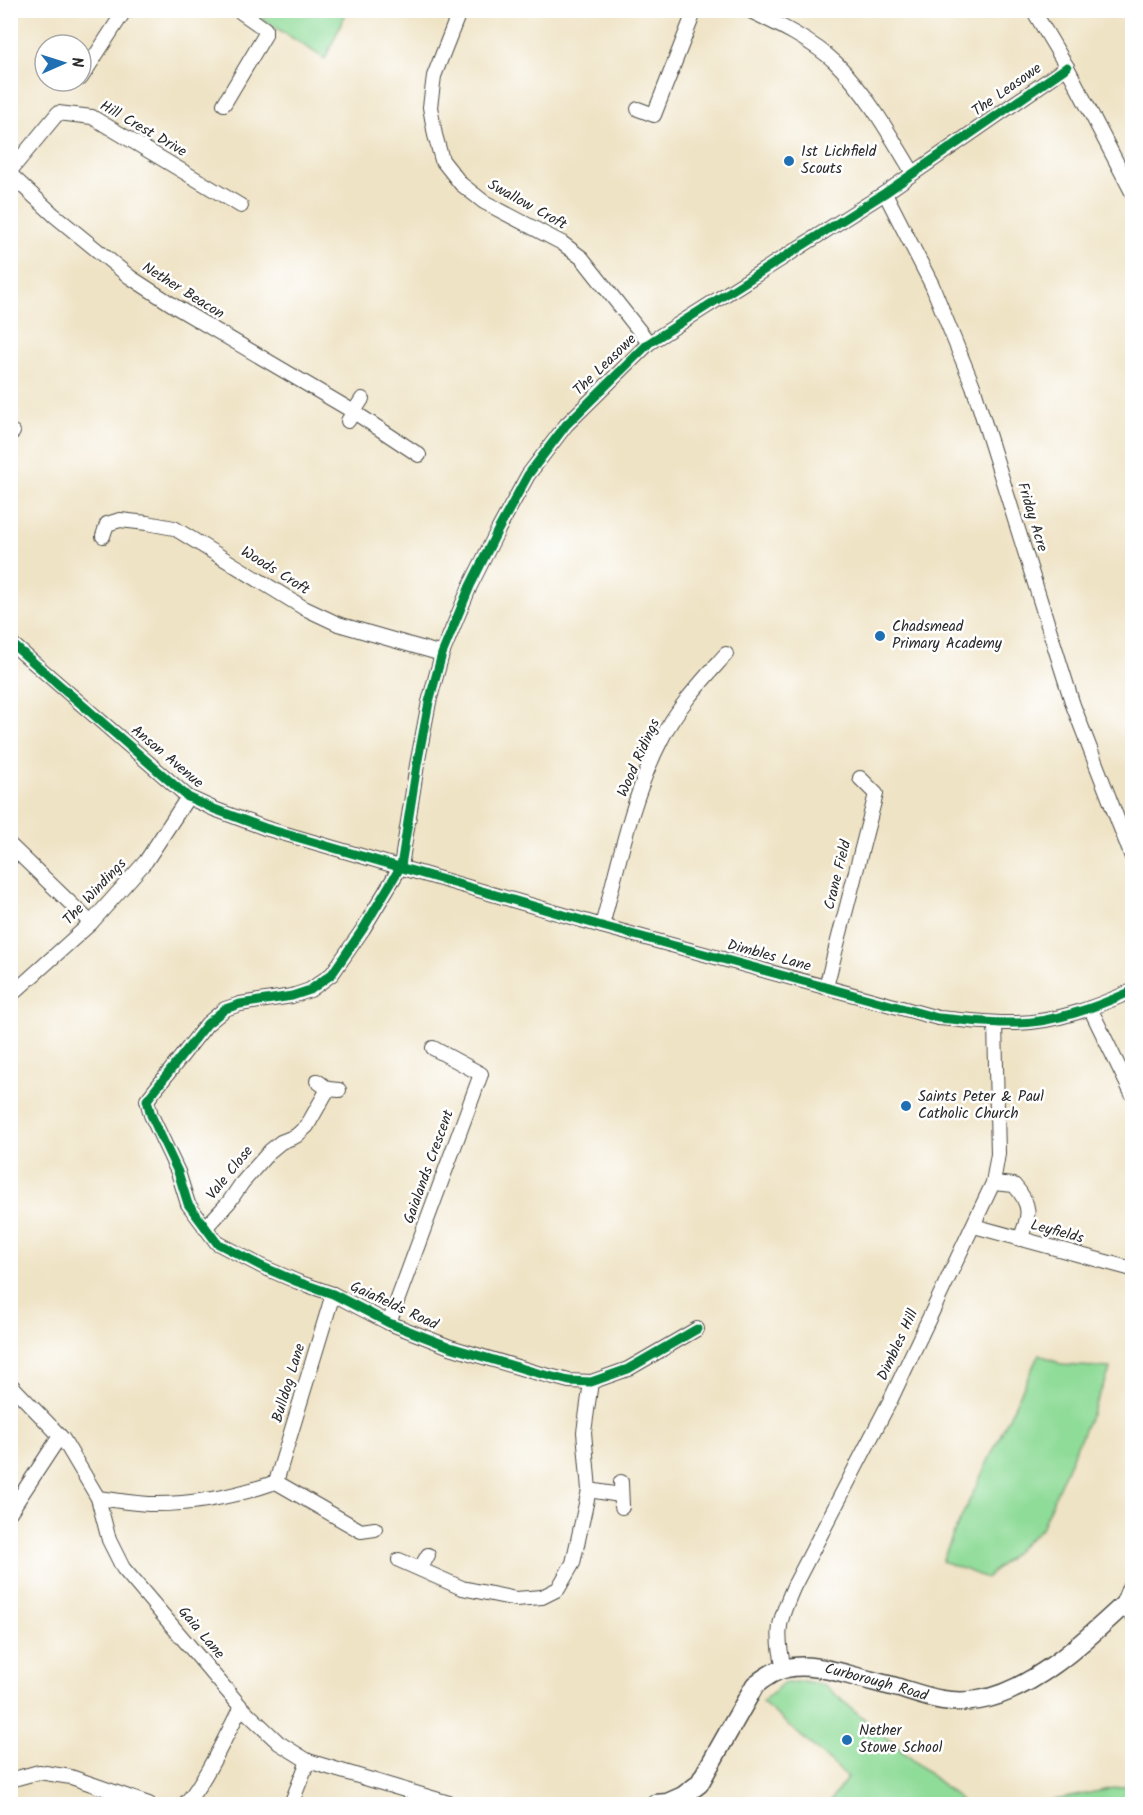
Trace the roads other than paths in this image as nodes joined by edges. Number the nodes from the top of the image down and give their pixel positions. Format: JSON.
{"nodes":[{"id":1,"x":125,"y":10,"type":"edge"},
{"id":2,"x":238,"y":10,"type":"edge"},
{"id":3,"x":460,"y":10,"type":"edge"},
{"id":4,"x":695,"y":10,"type":"edge"},
{"id":5,"x":748,"y":10,"type":"edge"},
{"id":6,"x":1032,"y":10,"type":"edge"},
{"id":7,"x":93,"y":63,"type":"edge"},
{"id":8,"x":1067,"y":67,"type":"junction"},
{"id":9,"x":224,"y":104,"type":"dead end"},
{"id":10,"x":638,"y":109,"type":"dead end"},
{"id":11,"x":10,"y":172,"type":"edge"},
{"id":12,"x":913,"y":173,"type":"junction"},
{"id":13,"x":1132,"y":192,"type":"edge"},
{"id":14,"x":885,"y":193,"type":"junction"},
{"id":15,"x":241,"y":206,"type":"dead end"},
{"id":16,"x":649,"y":343,"type":"junction"},
{"id":17,"x":362,"y":399,"type":"dead end"},
{"id":18,"x":351,"y":417,"type":"junction"},
{"id":19,"x":419,"y":455,"type":"dead end"},
{"id":20,"x":103,"y":536,"type":"dead end"},
{"id":21,"x":10,"y":642,"type":"edge"},
{"id":22,"x":442,"y":654,"type":"junction"},
{"id":23,"x":726,"y":654,"type":"dead end"},
{"id":24,"x":860,"y":778,"type":"dead end"},
{"id":25,"x":188,"y":797,"type":"junction"},
{"id":26,"x":10,"y":845,"type":"edge"},
{"id":27,"x":1132,"y":857,"type":"edge"},
{"id":28,"x":401,"y":867,"type":"junction"},
{"id":29,"x":91,"y":923,"type":"junction"},
{"id":30,"x":602,"y":926,"type":"junction"},
{"id":31,"x":826,"y":987,"type":"junction"},
{"id":32,"x":1132,"y":991,"type":"edge"},
{"id":33,"x":10,"y":996,"type":"edge"},
{"id":34,"x":1090,"y":1008,"type":"junction"},
{"id":35,"x":995,"y":1023,"type":"junction"},
{"id":36,"x":433,"y":1048,"type":"dead end"},
{"id":37,"x":328,"y":1086,"type":"dead end"},
{"id":38,"x":1132,"y":1094,"type":"edge"},
{"id":39,"x":993,"y":1184,"type":"junction"},
{"id":40,"x":974,"y":1226,"type":"junction"},
{"id":41,"x":205,"y":1228,"type":"junction"},
{"id":42,"x":1020,"y":1239,"type":"junction"},
{"id":43,"x":1132,"y":1269,"type":"edge"},
{"id":44,"x":333,"y":1294,"type":"junction"},
{"id":45,"x":389,"y":1323,"type":"junction"},
{"id":46,"x":697,"y":1329,"type":"dead end"},
{"id":47,"x":591,"y":1382,"type":"junction"},
{"id":48,"x":10,"y":1384,"type":"edge"},
{"id":49,"x":60,"y":1436,"type":"junction"},
{"id":50,"x":276,"y":1482,"type":"junction"},
{"id":51,"x":590,"y":1490,"type":"junction"},
{"id":52,"x":621,"y":1495,"type":"dead end"},
{"id":53,"x":98,"y":1498,"type":"junction"},
{"id":54,"x":10,"y":1512,"type":"edge"},
{"id":55,"x":366,"y":1533,"type":"dead end"},
{"id":56,"x":428,"y":1555,"type":"dead end"},
{"id":57,"x":399,"y":1560,"type":"dead end"},
{"id":58,"x":420,"y":1569,"type":"junction"},
{"id":59,"x":1132,"y":1580,"type":"edge"},
{"id":60,"x":1129,"y":1607,"type":"edge"},
{"id":61,"x":784,"y":1668,"type":"junction"},
{"id":62,"x":241,"y":1707,"type":"junction"},
{"id":63,"x":308,"y":1761,"type":"junction"},
{"id":64,"x":10,"y":1780,"type":"edge"},
{"id":65,"x":149,"y":1804,"type":"edge"},
{"id":66,"x":184,"y":1804,"type":"edge"},
{"id":67,"x":291,"y":1804,"type":"edge"},
{"id":68,"x":452,"y":1804,"type":"edge"},
{"id":69,"x":655,"y":1804,"type":"edge"}],
"edges":[{"from":1,"to":7,"type":"street"},
{"from":2,"to":9,"type":"street"},
{"from":3,"to":16,"type":"street","name":"Swallow Croft"},
{"from":4,"to":10,"type":"street"},
{"from":5,"to":12,"type":"street"},
{"from":6,"to":8,"type":"street"},
{"from":8,"to":12,"type":"street","name":"The Leasowe"},
{"from":8,"to":13,"type":"street"},
{"from":11,"to":15,"type":"street","name":"Hill Crest Drive"},
{"from":11,"to":18,"type":"street","name":"Nether Beacon"},
{"from":12,"to":14,"type":"street","name":"The Leasowe"},
{"from":14,"to":16,"type":"street","name":"The Leasowe"},
{"from":14,"to":27,"type":"street","name":"Friday Acre"},
{"from":16,"to":22,"type":"street","name":"The Leasowe"},
{"from":17,"to":18,"type":"street"},
{"from":18,"to":19,"type":"street","name":"Nether Beacon"},
{"from":20,"to":22,"type":"street","name":"Woods Croft"},
{"from":21,"to":25,"type":"street","name":"Anson Avenue"},
{"from":22,"to":28,"type":"street","name":"The Leasowe"},
{"from":23,"to":30,"type":"street","name":"Wood Ridings"},
{"from":24,"to":31,"type":"street","name":"Crane Field"},
{"from":25,"to":28,"type":"street","name":"Anson Avenue"},
{"from":25,"to":29,"type":"street","name":"The Windings"},
{"from":26,"to":29,"type":"street"},
{"from":28,"to":30,"type":"street","name":"Dimbles Lane"},
{"from":28,"to":41,"type":"street","name":"Gaiafields Road"},
{"from":29,"to":33,"type":"street","name":"The Windings"},
{"from":30,"to":31,"type":"street","name":"Dimbles Lane"},
{"from":31,"to":35,"type":"street","name":"Dimbles Lane"},
{"from":32,"to":34,"type":"street","name":"Dimbles Lane"},
{"from":34,"to":35,"type":"street","name":"Dimbles Lane"},
{"from":34,"to":38,"type":"street"},
{"from":35,"to":39,"type":"street","name":"Dimbles Hill"},
{"from":36,"to":45,"type":"street","name":"Gaialands Crescent"},
{"from":37,"to":41,"type":"street","name":"Vale Close"},
{"from":39,"to":40,"type":"street","name":"Dimbles Hill"},
{"from":39,"to":42,"type":"street"},
{"from":40,"to":42,"type":"street","name":"Leyfields"},
{"from":40,"to":61,"type":"street","name":"Dimbles Hill"},
{"from":41,"to":44,"type":"street","name":"Gaiafields Road"},
{"from":42,"to":43,"type":"street","name":"Leyfields"},
{"from":44,"to":45,"type":"street","name":"Gaiafields Road"},
{"from":44,"to":50,"type":"street","name":"Bulldog Lane"},
{"from":45,"to":47,"type":"street","name":"Gaiafields Road"},
{"from":46,"to":47,"type":"street","name":"Gaiafields Road"},
{"from":47,"to":51,"type":"street"},
{"from":48,"to":49,"type":"street","name":"Gaia Lane"},
{"from":49,"to":53,"type":"street","name":"Gaia Lane"},
{"from":49,"to":54,"type":"street"},
{"from":50,"to":53,"type":"street"},
{"from":50,"to":55,"type":"street"},
{"from":51,"to":52,"type":"street"},
{"from":51,"to":58,"type":"street"},
{"from":53,"to":62,"type":"street","name":"Gaia Lane"},
{"from":56,"to":58,"type":"street"},
{"from":57,"to":58,"type":"street"},
{"from":59,"to":60,"type":"street"},
{"from":60,"to":61,"type":"street","name":"Curborough Road"},
{"from":61,"to":69,"type":"street","name":"Curborough Road"},
{"from":62,"to":63,"type":"street","name":"Gaia Lane"},
{"from":62,"to":66,"type":"street"},
{"from":63,"to":67,"type":"street"},
{"from":63,"to":68,"type":"street","name":"Gaia Lane"},
{"from":64,"to":65,"type":"street"}]}
